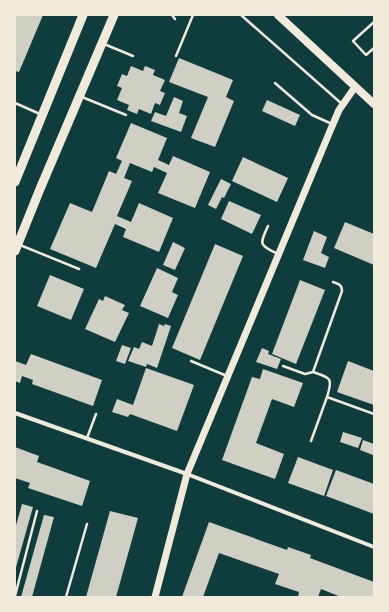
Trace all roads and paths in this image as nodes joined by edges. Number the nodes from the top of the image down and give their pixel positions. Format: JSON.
{"nodes":[{"id":1,"x":83,"y":15,"type":"edge"},
{"id":2,"x":114,"y":15,"type":"edge"},
{"id":3,"x":172,"y":15,"type":"edge"},
{"id":4,"x":193,"y":15,"type":"edge"},
{"id":5,"x":241,"y":15,"type":"edge"},
{"id":6,"x":278,"y":15,"type":"edge"},
{"id":7,"x":175,"y":19,"type":"dead end"},
{"id":8,"x":374,"y":22,"type":"edge"},
{"id":9,"x":102,"y":43,"type":"junction"},
{"id":10,"x":374,"y":48,"type":"edge"},
{"id":11,"x":133,"y":56,"type":"dead end"},
{"id":12,"x":176,"y":56,"type":"dead end"},
{"id":13,"x":275,"y":83,"type":"dead end"},
{"id":14,"x":355,"y":87,"type":"junction"},
{"id":15,"x":80,"y":96,"type":"junction"},
{"id":16,"x":15,"y":104,"type":"edge"},
{"id":17,"x":343,"y":104,"type":"junction"},
{"id":18,"x":374,"y":104,"type":"edge"},
{"id":19,"x":42,"y":115,"type":"junction"},
{"id":20,"x":126,"y":115,"type":"dead end"},
{"id":21,"x":333,"y":125,"type":"junction"},
{"id":22,"x":15,"y":182,"type":"edge"},
{"id":23,"x":268,"y":226,"type":"dead end"},
{"id":24,"x":17,"y":248,"type":"edge"},
{"id":25,"x":278,"y":254,"type":"junction"},
{"id":26,"x":79,"y":269,"type":"dead end"},
{"id":27,"x":333,"y":282,"type":"dead end"},
{"id":28,"x":191,"y":361,"type":"dead end"},
{"id":29,"x":283,"y":366,"type":"dead end"},
{"id":30,"x":313,"y":372,"type":"junction"},
{"id":31,"x":227,"y":376,"type":"junction"},
{"id":32,"x":327,"y":397,"type":"junction"},
{"id":33,"x":15,"y":413,"type":"edge"},
{"id":34,"x":96,"y":414,"type":"dead end"},
{"id":35,"x":374,"y":414,"type":"edge"},
{"id":36,"x":87,"y":438,"type":"junction"},
{"id":37,"x":311,"y":441,"type":"dead end"},
{"id":38,"x":187,"y":474,"type":"junction"},
{"id":39,"x":37,"y":511,"type":"dead end"},
{"id":40,"x":87,"y":524,"type":"dead end"},
{"id":41,"x":374,"y":547,"type":"edge"},
{"id":42,"x":15,"y":596,"type":"edge"},
{"id":43,"x":66,"y":597,"type":"edge"},
{"id":44,"x":155,"y":597,"type":"edge"}],
"edges":[{"from":1,"to":19,"type":"main road"},
{"from":2,"to":9,"type":"main road"},
{"from":3,"to":7,"type":"lane"},
{"from":4,"to":12,"type":"lane"},
{"from":5,"to":17,"type":"lane"},
{"from":6,"to":14,"type":"main road"},
{"from":8,"to":10,"type":"path"},
{"from":9,"to":11,"type":"lane"},
{"from":9,"to":15,"type":"main road"},
{"from":13,"to":21,"type":"lane"},
{"from":14,"to":17,"type":"street"},
{"from":14,"to":18,"type":"main road"},
{"from":15,"to":20,"type":"lane"},
{"from":15,"to":24,"type":"main road"},
{"from":16,"to":19,"type":"lane"},
{"from":17,"to":21,"type":"street"},
{"from":19,"to":22,"type":"main road"},
{"from":21,"to":25,"type":"street"},
{"from":23,"to":25,"type":"lane"},
{"from":24,"to":26,"type":"lane"},
{"from":25,"to":31,"type":"street"},
{"from":27,"to":30,"type":"lane"},
{"from":28,"to":31,"type":"lane"},
{"from":29,"to":30,"type":"lane"},
{"from":30,"to":32,"type":"lane"},
{"from":31,"to":38,"type":"street"},
{"from":32,"to":35,"type":"lane"},
{"from":32,"to":37,"type":"lane"},
{"from":33,"to":36,"type":"street"},
{"from":34,"to":36,"type":"lane"},
{"from":36,"to":38,"type":"street"},
{"from":38,"to":41,"type":"street"},
{"from":38,"to":44,"type":"street"},
{"from":39,"to":42,"type":"lane"},
{"from":40,"to":43,"type":"lane"}]}
